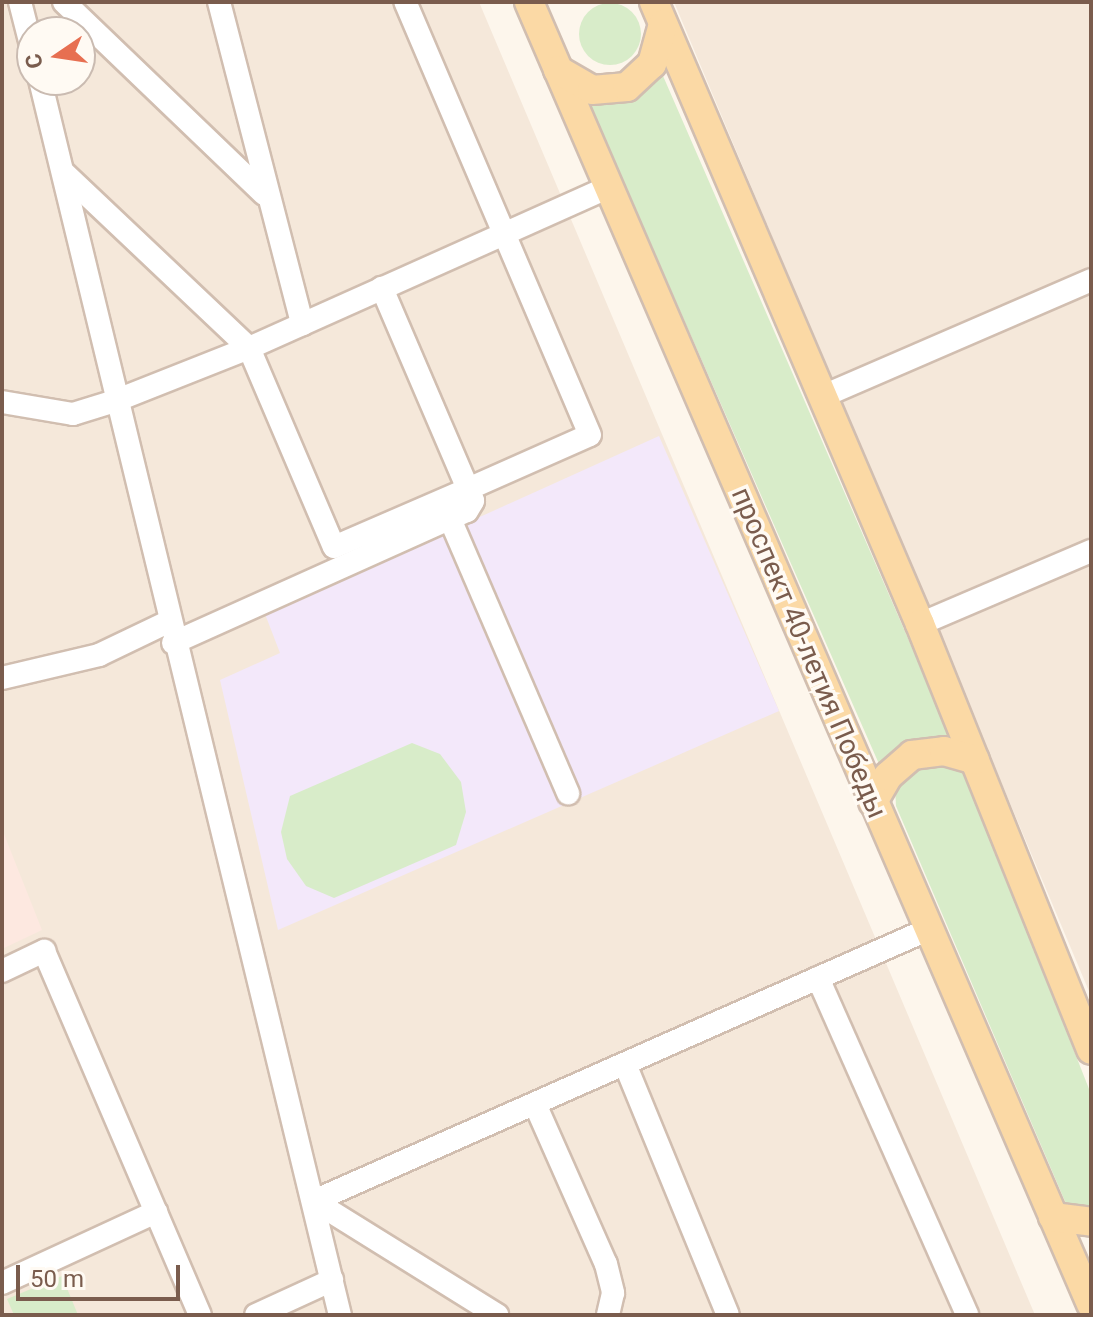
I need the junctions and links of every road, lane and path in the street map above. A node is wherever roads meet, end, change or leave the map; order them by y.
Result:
1 (64, 2) edge
2 (219, 2) edge
3 (405, 2) edge
4 (529, 2) edge
5 (557, 2) edge
6 (656, 8) edge
7 (545, 40) junction
8 (557, 70) junction
9 (44, 96) edge
10 (63, 172) junction
11 (609, 187) junction
12 (265, 194) junction
13 (504, 234) junction
14 (1091, 280) edge
15 (382, 288) junction
16 (302, 324) junction
17 (249, 348) junction
18 (821, 397) junction
19 (115, 401) junction
20 (2, 402) edge
21 (468, 489) junction
22 (446, 509) junction
23 (1091, 551) edge
24 (920, 624) junction
25 (171, 633) junction
26 (2, 678) edge
27 (975, 760) junction
28 (568, 793) dead end
29 (873, 802) junction
30 (929, 929) junction
31 (2, 971) edge
32 (818, 978) junction
33 (1091, 1050) edge
34 (625, 1064) junction
35 (535, 1104) junction
36 (314, 1201) junction
37 (156, 1212) junction
38 (1053, 1217) junction
39 (1091, 1222) edge
40 (332, 1280) junction
41 (2, 1283) edge
42 (1091, 1304) edge
43 (200, 1315) edge
44 (256, 1315) edge
45 (340, 1315) edge
46 (497, 1315) edge
47 (608, 1315) edge
48 (728, 1315) edge
49 (967, 1315) edge

1 - 12 street
2 - 12 street
3 - 13 street
4 - 7 main road, проспект 40-летия Победы
5 - 7 main road
6 - 8 main road
6 - 18 main road
7 - 8 main road, проспект 40-летия Победы
8 - 11 main road, проспект 40-летия Победы
9 - 10 street
10 - 17 street
10 - 19 street
11 - 13 street
11 - 29 main road, проспект 40-летия Победы
12 - 16 street
13 - 15 street
13 - 21 street
14 - 18 street
15 - 16 street
15 - 21 street
16 - 17 street
17 - 19 street
17 - 22 street
18 - 24 main road
19 - 20 street
19 - 25 street
21 - 22 street
22 - 25 street
22 - 28 street
23 - 24 street
24 - 27 main road
25 - 26 street
25 - 36 street
27 - 29 main road
27 - 33 main road
29 - 30 main road, проспект 40-летия Победы
30 - 32 street
30 - 38 main road, проспект 40-летия Победы
31 - 37 street
32 - 34 street
32 - 49 street
34 - 35 street
34 - 48 street
35 - 36 street
35 - 47 street
36 - 40 street
36 - 46 street
37 - 41 street
37 - 43 street
38 - 39 main road
38 - 42 main road, проспект 40-летия Победы
40 - 44 street
40 - 45 street

